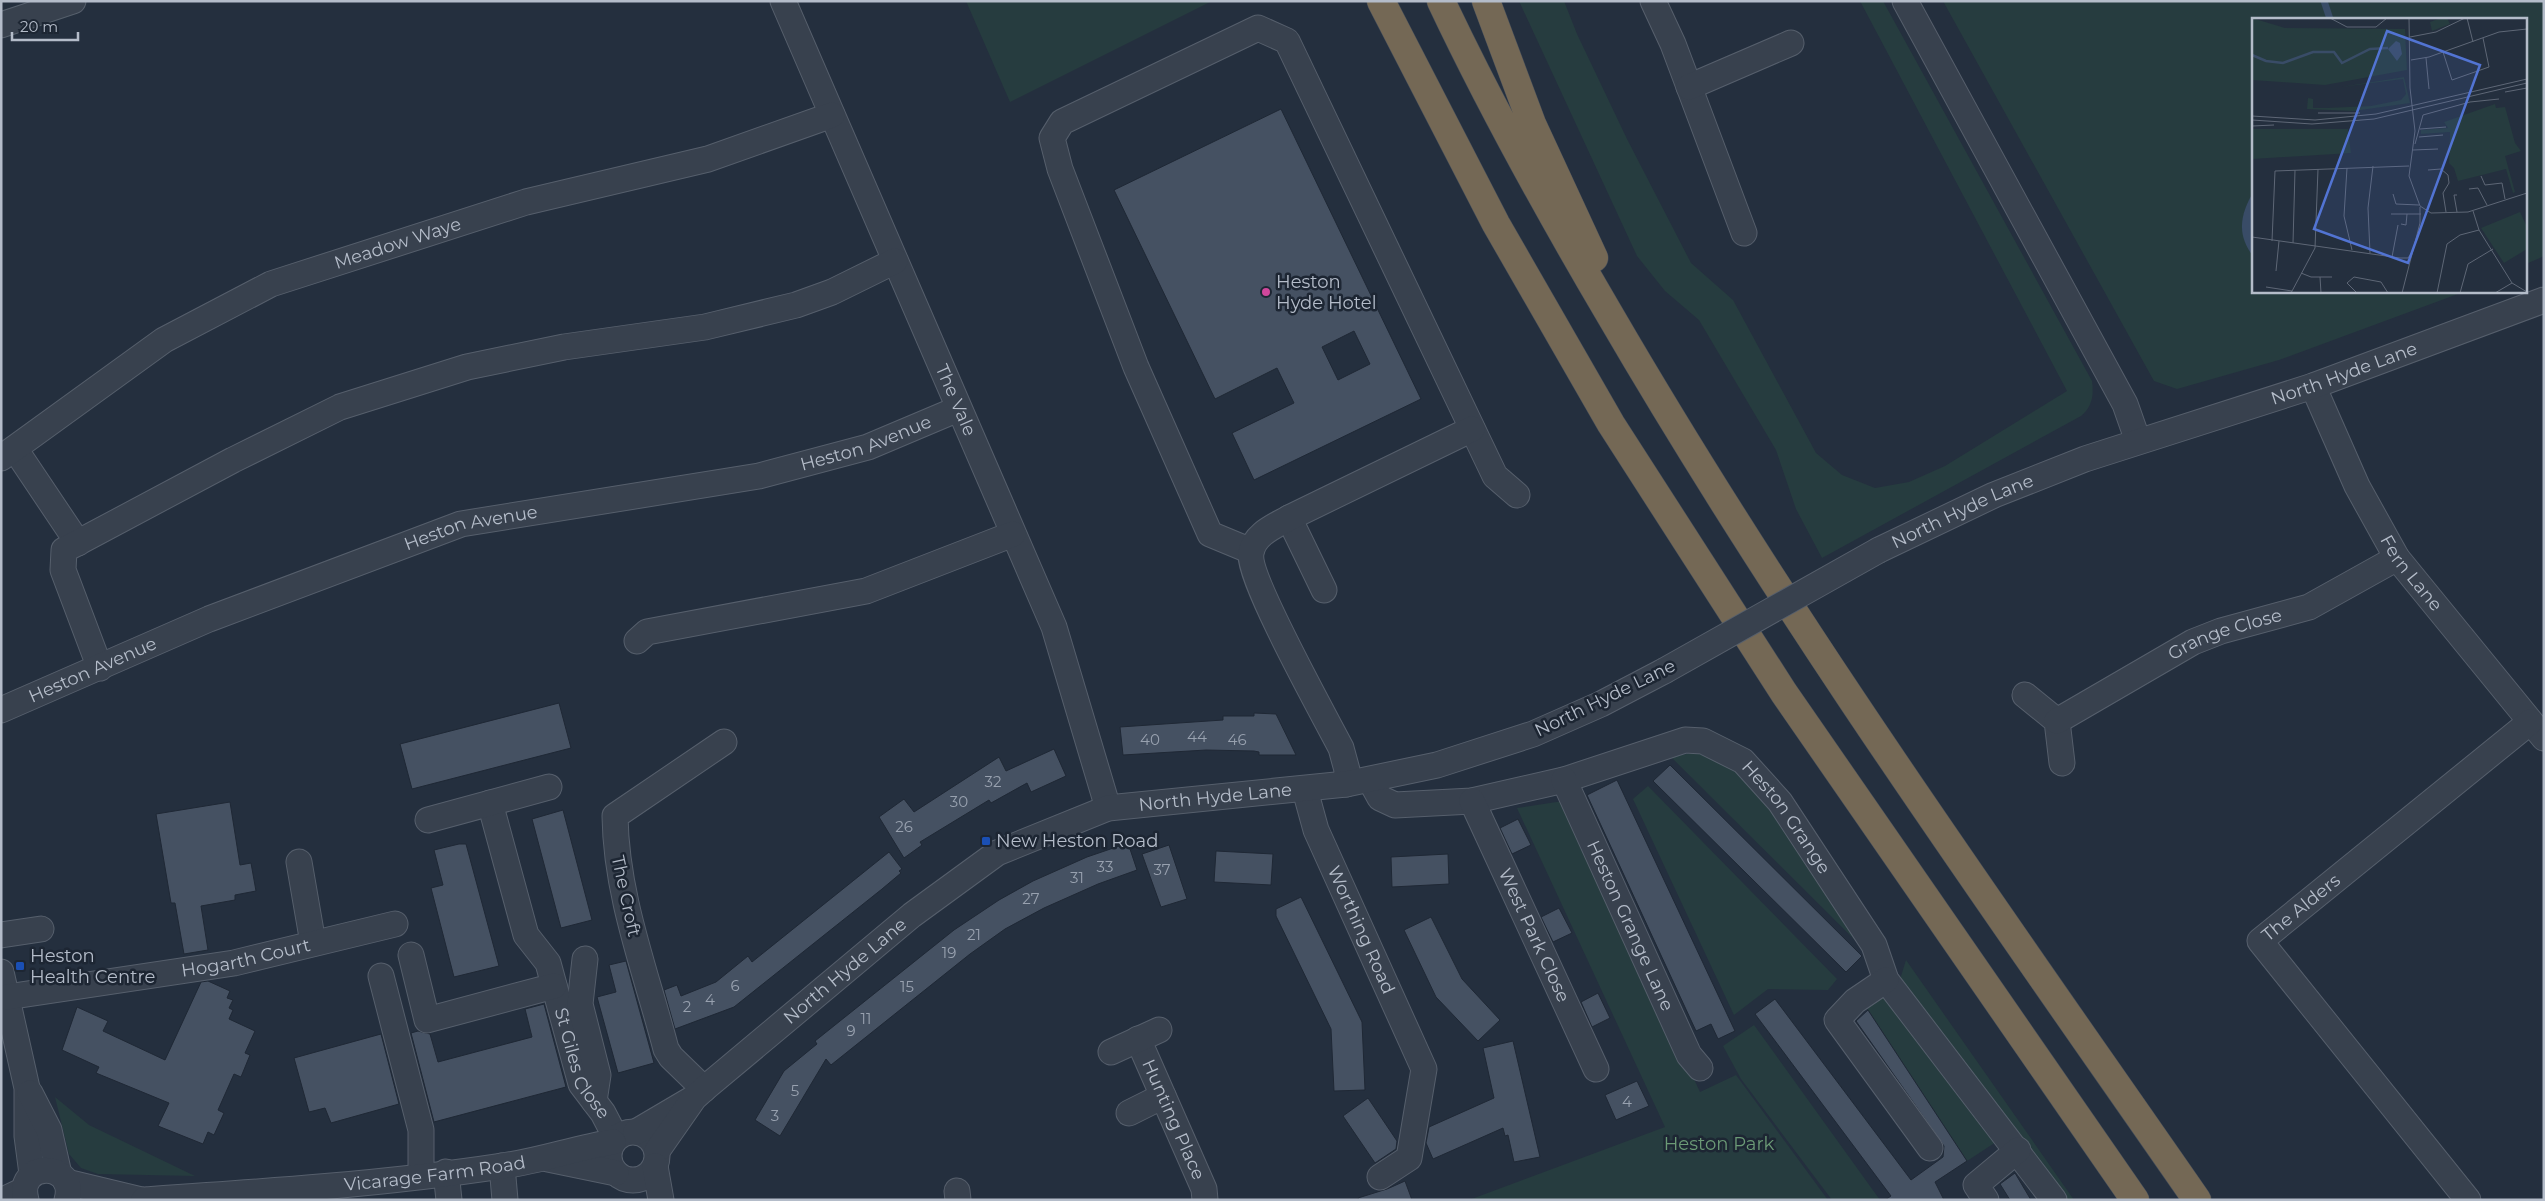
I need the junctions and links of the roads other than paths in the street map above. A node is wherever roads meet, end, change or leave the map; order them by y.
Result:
1 (73, 1) edge
2 (783, 1) edge
3 (1381, 1) edge
4 (1441, 1) edge
5 (1486, 1) edge
6 (1653, 1) edge
7 (1905, 1) edge
8 (1, 25) edge
9 (1792, 43) dead end
10 (1689, 87) junction
11 (832, 115) junction
12 (1744, 233) dead end
13 (894, 261) junction
14 (2544, 300) edge
15 (2313, 386) junction
16 (958, 409) junction
17 (1666, 413) junction
18 (1472, 429) junction
19 (2138, 441) junction
20 (8, 453) edge
21 (1517, 495) dead end
22 (1290, 518) junction
23 (1013, 534) junction
24 (78, 543) junction
25 (1251, 551) junction
26 (2397, 558) junction
27 (1324, 590) dead end
28 (637, 641) dead end
29 (100, 668) junction
30 (2025, 695) dead end
31 (1, 710) edge
32 (2057, 721) junction
33 (2537, 730) edge
34 (724, 742) dead end
35 (2062, 763) dead end
36 (1370, 780) junction
37 (1564, 780) junction
38 (1346, 784) junction
39 (549, 787) dead end
40 (1305, 790) junction
41 (1472, 801) junction
42 (490, 803) junction
43 (1108, 808) junction
44 (428, 820) dead end
45 (299, 862) dead end
46 (395, 924) dead end
47 (41, 929) dead end
48 (1, 935) edge
49 (313, 943) junction
50 (411, 956) dead end
51 (585, 959) dead end
52 (1, 972) edge
53 (381, 976) dead end
54 (1886, 980) junction
55 (554, 986) junction
56 (7, 997) junction
57 (1111, 1052) dead end
58 (1700, 1068) dead end
59 (1596, 1069) dead end
60 (27, 1088) junction
61 (699, 1094) junction
62 (1163, 1096) junction
63 (594, 1101) junction
64 (1129, 1112) dead end
65 (622, 1137) junction
66 (1930, 1148) dead end
67 (2018, 1150) junction
68 (546, 1158) junction
69 (656, 1159) junction
70 (502, 1166) junction
71 (446, 1172) junction
72 (421, 1175) junction
73 (619, 1175) junction
74 (1380, 1178) dead end
75 (64, 1185) edge
76 (21, 1191) edge
77 (193, 1198) edge
78 (142, 1200) edge
79 (449, 1200) edge
80 (505, 1200) edge
81 (636, 1200) edge
82 (661, 1200) edge
83 (1204, 1200) edge
84 (1986, 1200) edge
85 (2054, 1200) edge
86 (2135, 1200) edge
87 (2197, 1200) edge
88 (2468, 1200) edge

1 - 8 street
2 - 11 street, The Vale
3 - 86 highway
4 - 17 highway
5 - 17 highway
6 - 10 street
7 - 19 street
9 - 10 street
10 - 12 street
11 - 13 street, The Vale
11 - 20 street, Meadow Waye
13 - 16 street, The Vale
13 - 24 street
14 - 15 street, North Hyde Lane
15 - 19 street, North Hyde Lane
15 - 26 street, Fern Lane
16 - 23 street, The Vale
16 - 29 street, Heston Avenue
17 - 87 highway
18 - 21 street
18 - 22 street
18 - 25 street
19 - 36 street, North Hyde Lane, bridge
20 - 24 street
22 - 25 street
22 - 27 street
23 - 28 street
23 - 43 street, The Vale
24 - 29 street
25 - 38 street
26 - 32 street, Grange Close
26 - 33 street, Fern Lane
29 - 31 street, Heston Avenue
30 - 32 street
32 - 35 street
33 - 88 street, The Alders
34 - 61 street, The Croft
36 - 38 street, North Hyde Lane
36 - 41 street, Heston Grange
37 - 41 street, Heston Grange
37 - 54 street, Heston Grange
37 - 58 street, Heston Grange Lane
38 - 40 street, North Hyde Lane
39 - 42 street
40 - 43 street, North Hyde Lane
40 - 74 street, Worthing Road
41 - 59 street, West Park Close
42 - 44 street
42 - 55 street, St Giles Close
43 - 61 street, North Hyde Lane
45 - 49 street
46 - 49 street, Hogarth Court
47 - 48 street
49 - 56 street, Hogarth Court
50 - 55 street, St Giles Close
51 - 63 street
52 - 56 street
53 - 72 street
54 - 66 street
54 - 67 street, Heston Grange
55 - 63 street, St Giles Close
56 - 60 street
57 - 62 street, Hunting Place
60 - 75 street
60 - 76 street
61 - 65 street, North Hyde Lane
61 - 69 street, North Hyde Lane
62 - 64 street
62 - 83 street, Hunting Place
63 - 65 street, St Giles Close
65 - 68 street, Vicarage Farm Road
65 - 69 street
65 - 73 street
67 - 84 street
67 - 85 street, Heston Grange
68 - 70 street, Vicarage Farm Road
68 - 73 street, Vicarage Farm Road
69 - 73 street
69 - 82 street
70 - 71 street, Vicarage Farm Road
70 - 80 street
71 - 72 street, Vicarage Farm Road
71 - 79 street
72 - 77 street, Vicarage Farm Road
73 - 81 street
75 - 76 street, Vicarage Farm Road
75 - 78 street, Vicarage Farm Road
77 - 78 street, Vicarage Farm Road

